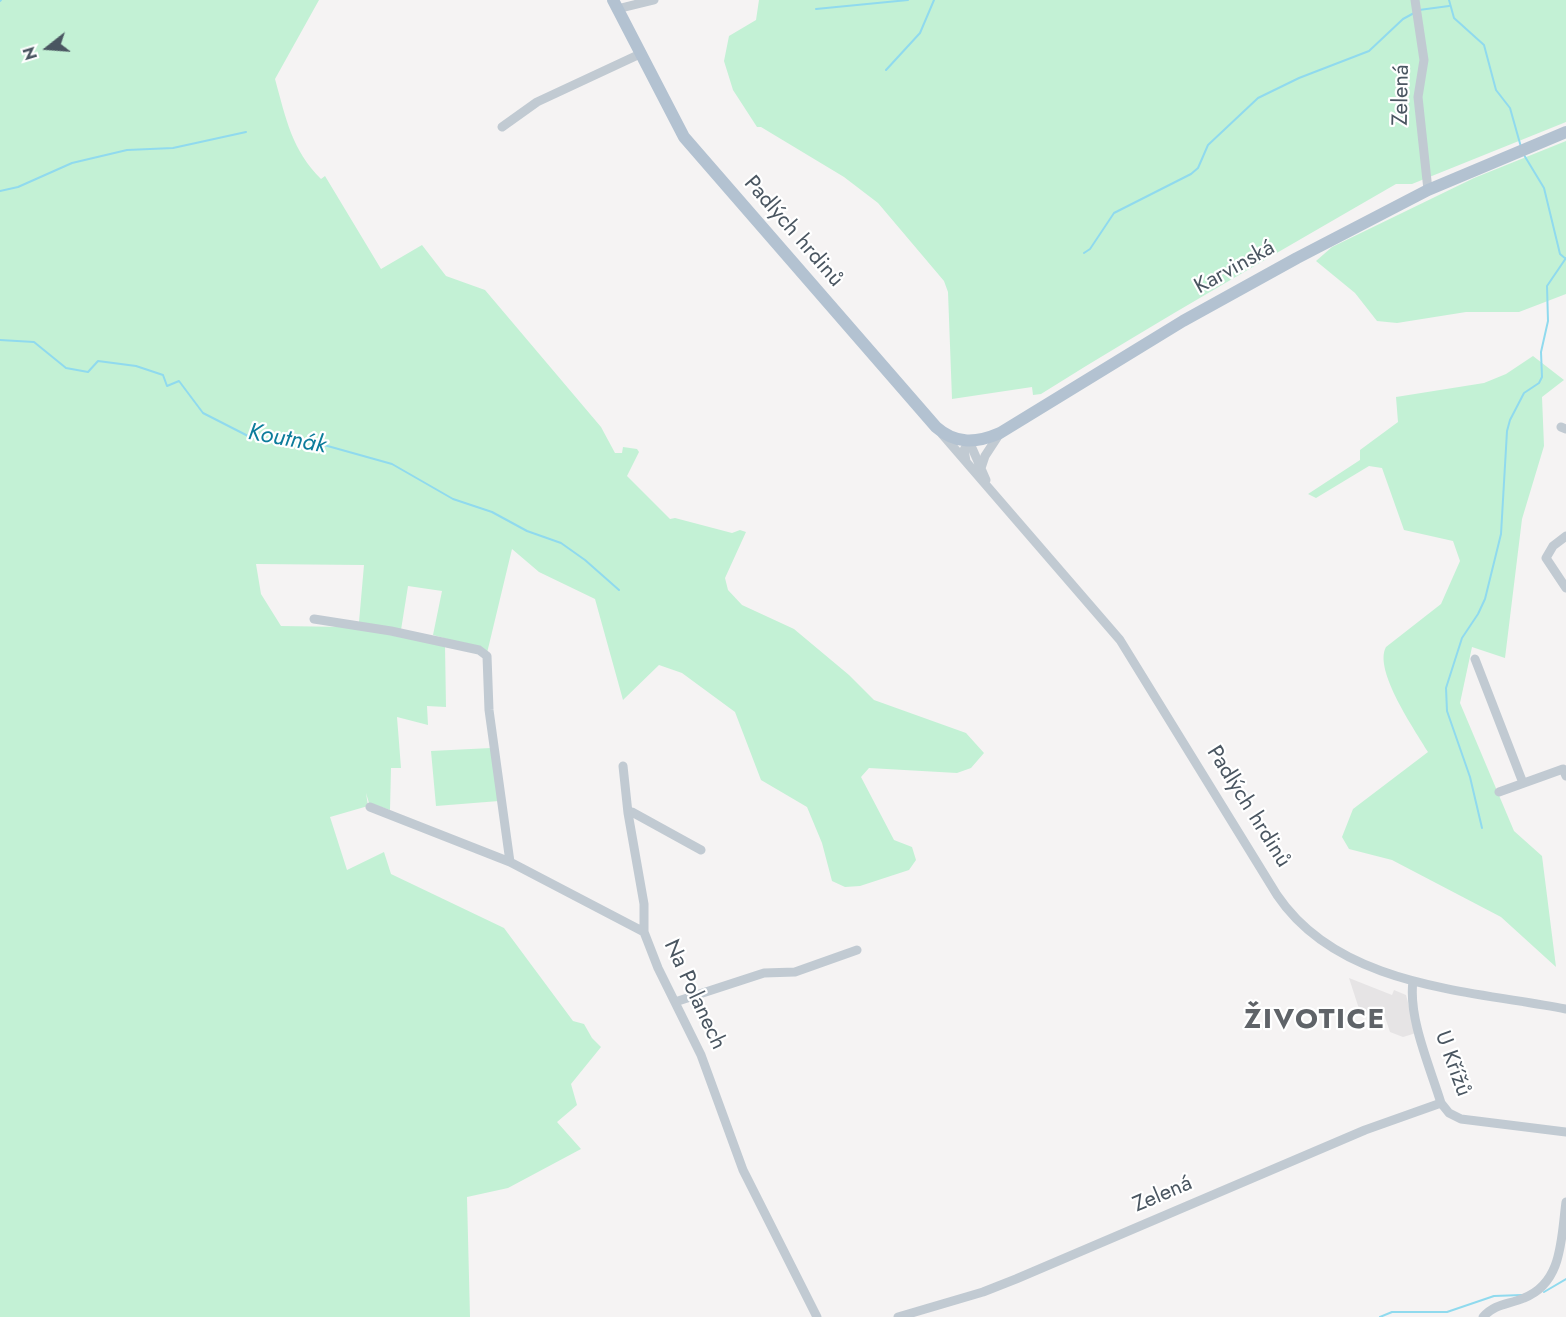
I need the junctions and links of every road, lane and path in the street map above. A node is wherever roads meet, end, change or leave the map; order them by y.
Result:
1 (654, 0) edge
2 (1415, 0) edge
3 (615, 4) edge
4 (640, 54) junction
5 (502, 127) dead end
6 (1566, 132) edge
7 (1428, 190) junction
8 (936, 427) junction
9 (1000, 433) junction
10 (969, 441) junction
11 (966, 463) junction
12 (981, 468) junction
13 (989, 488) junction
14 (1566, 536) edge
15 (1566, 588) edge
16 (314, 619) dead end
17 (1475, 659) dead end
18 (623, 766) dead end
19 (1566, 776) edge
20 (1523, 783) junction
21 (1499, 792) dead end
22 (370, 807) dead end
23 (628, 813) junction
24 (701, 850) dead end
25 (510, 861) junction
26 (644, 932) junction
27 (857, 950) dead end
28 (1413, 981) junction
29 (675, 1002) junction
30 (1566, 1009) edge
31 (1441, 1103) junction
32 (1566, 1132) edge
33 (1566, 1202) edge
34 (818, 1317) edge
35 (898, 1317) edge
36 (1483, 1317) edge

1 - 3 street, Padlých hrdinů
2 - 7 street, Zelená
3 - 4 main road, Padlých hrdinů
4 - 5 street
4 - 8 main road, Padlých hrdinů
6 - 7 main road, Karvinská
7 - 9 main road, Karvinská
8 - 10 main road
8 - 11 street, Padlých hrdinů
9 - 10 main road, Karvinská
9 - 12 street
10 - 11 street
10 - 12 street, Padlých hrdinů
11 - 13 street, Padlých hrdinů
12 - 13 street, Padlých hrdinů
13 - 28 street, Padlých hrdinů
14 - 15 street
16 - 25 street
17 - 20 street
18 - 23 street
19 - 20 street
20 - 21 street
22 - 25 street, Na Polanech
23 - 24 street
23 - 26 street
25 - 26 street, Na Polanech
26 - 29 street, Na Polanech
27 - 29 street
28 - 30 street, Padlých hrdinů
28 - 31 street, U Křížů
29 - 34 street, Na Polanech
31 - 32 street, U Křížů
31 - 35 street, Zelená
33 - 36 street

